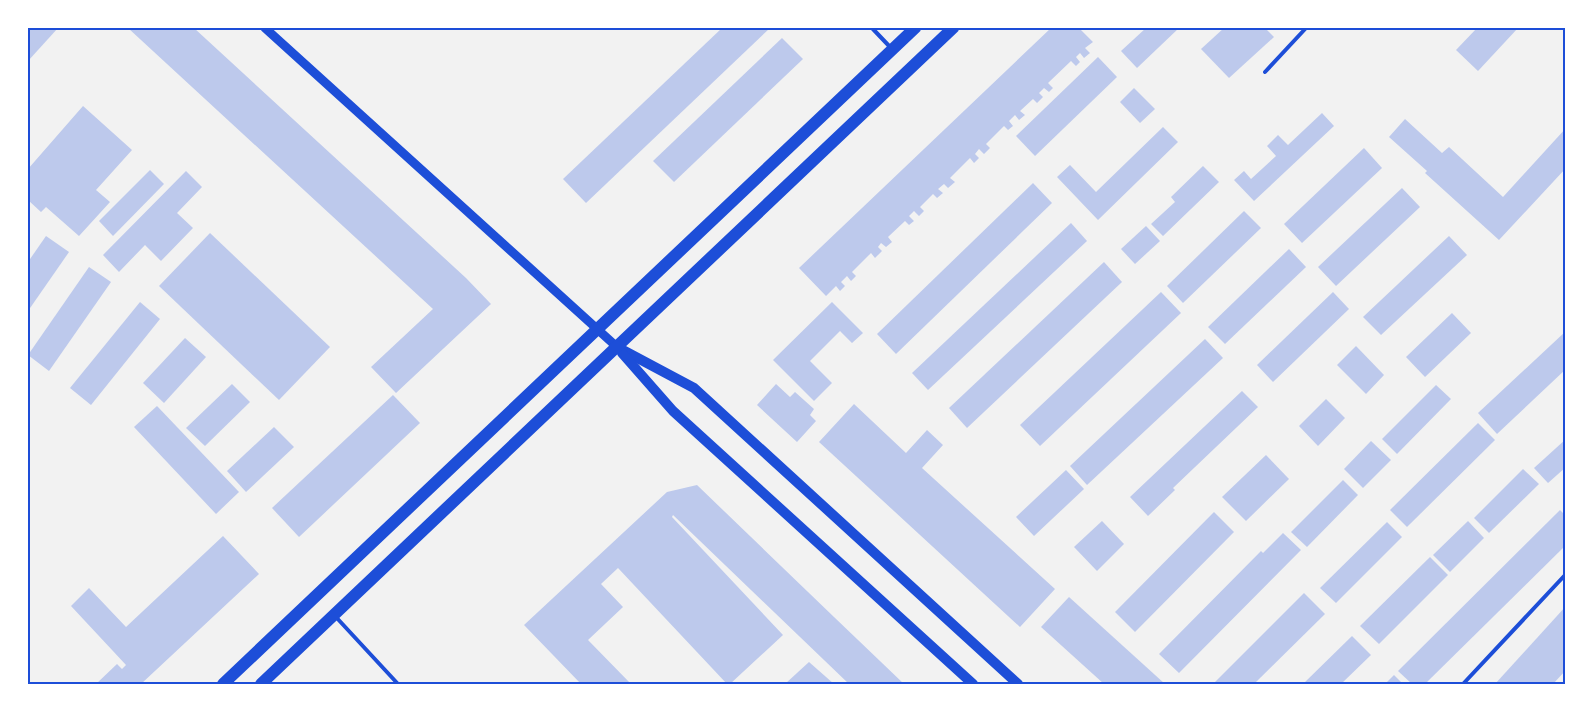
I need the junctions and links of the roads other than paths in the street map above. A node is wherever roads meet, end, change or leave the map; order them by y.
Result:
1 (265, 28) edge
2 (872, 28) edge
3 (916, 28) edge
4 (953, 28) edge
5 (1306, 28) edge
6 (893, 49) junction
7 (1265, 72) dead end
8 (598, 329) junction
9 (617, 347) junction
10 (1566, 574) edge
11 (334, 615) junction
12 (223, 684) edge
13 (261, 684) edge
14 (398, 684) edge
15 (973, 684) edge
16 (1018, 684) edge
17 (1463, 684) edge

1 - 8 street
2 - 6 lane
3 - 6 main road
4 - 9 main road
5 - 7 lane
6 - 8 main road
8 - 9 street
8 - 12 main road
9 - 11 main road
9 - 15 main road
9 - 16 main road
10 - 17 lane
11 - 13 main road
11 - 14 lane

